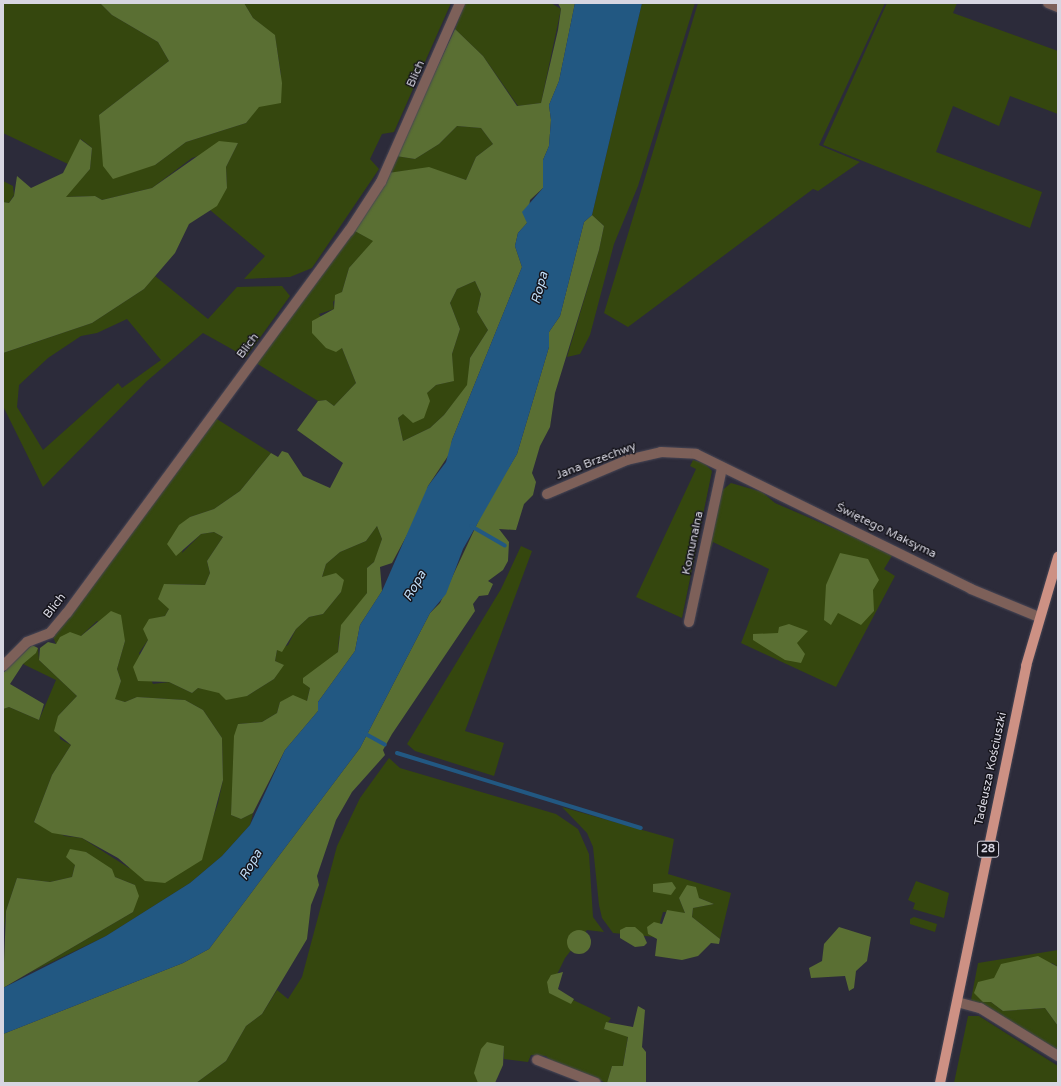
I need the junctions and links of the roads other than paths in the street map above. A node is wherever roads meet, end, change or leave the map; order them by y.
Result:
1 (460, 3) edge
2 (1048, 3) edge
3 (1058, 7) edge
4 (722, 468) junction
5 (547, 494) dead end
6 (1058, 557) edge
7 (1039, 617) junction
8 (689, 622) dead end
9 (3, 666) edge
10 (957, 1002) junction
11 (1058, 1056) edge
12 (537, 1060) dead end
13 (596, 1083) edge
14 (940, 1083) edge

1 - 9 street, Blich
2 - 3 street
4 - 5 street, Jana Brzechwy
4 - 7 street, Świętego Maksyma
4 - 8 street, Komunalna
6 - 7 main road, Tadeusza Kościuszki / 28
7 - 10 main road, Tadeusza Kościuszki / 28
10 - 11 street
10 - 14 main road, Tadeusza Kościuszki / 28
12 - 13 street

